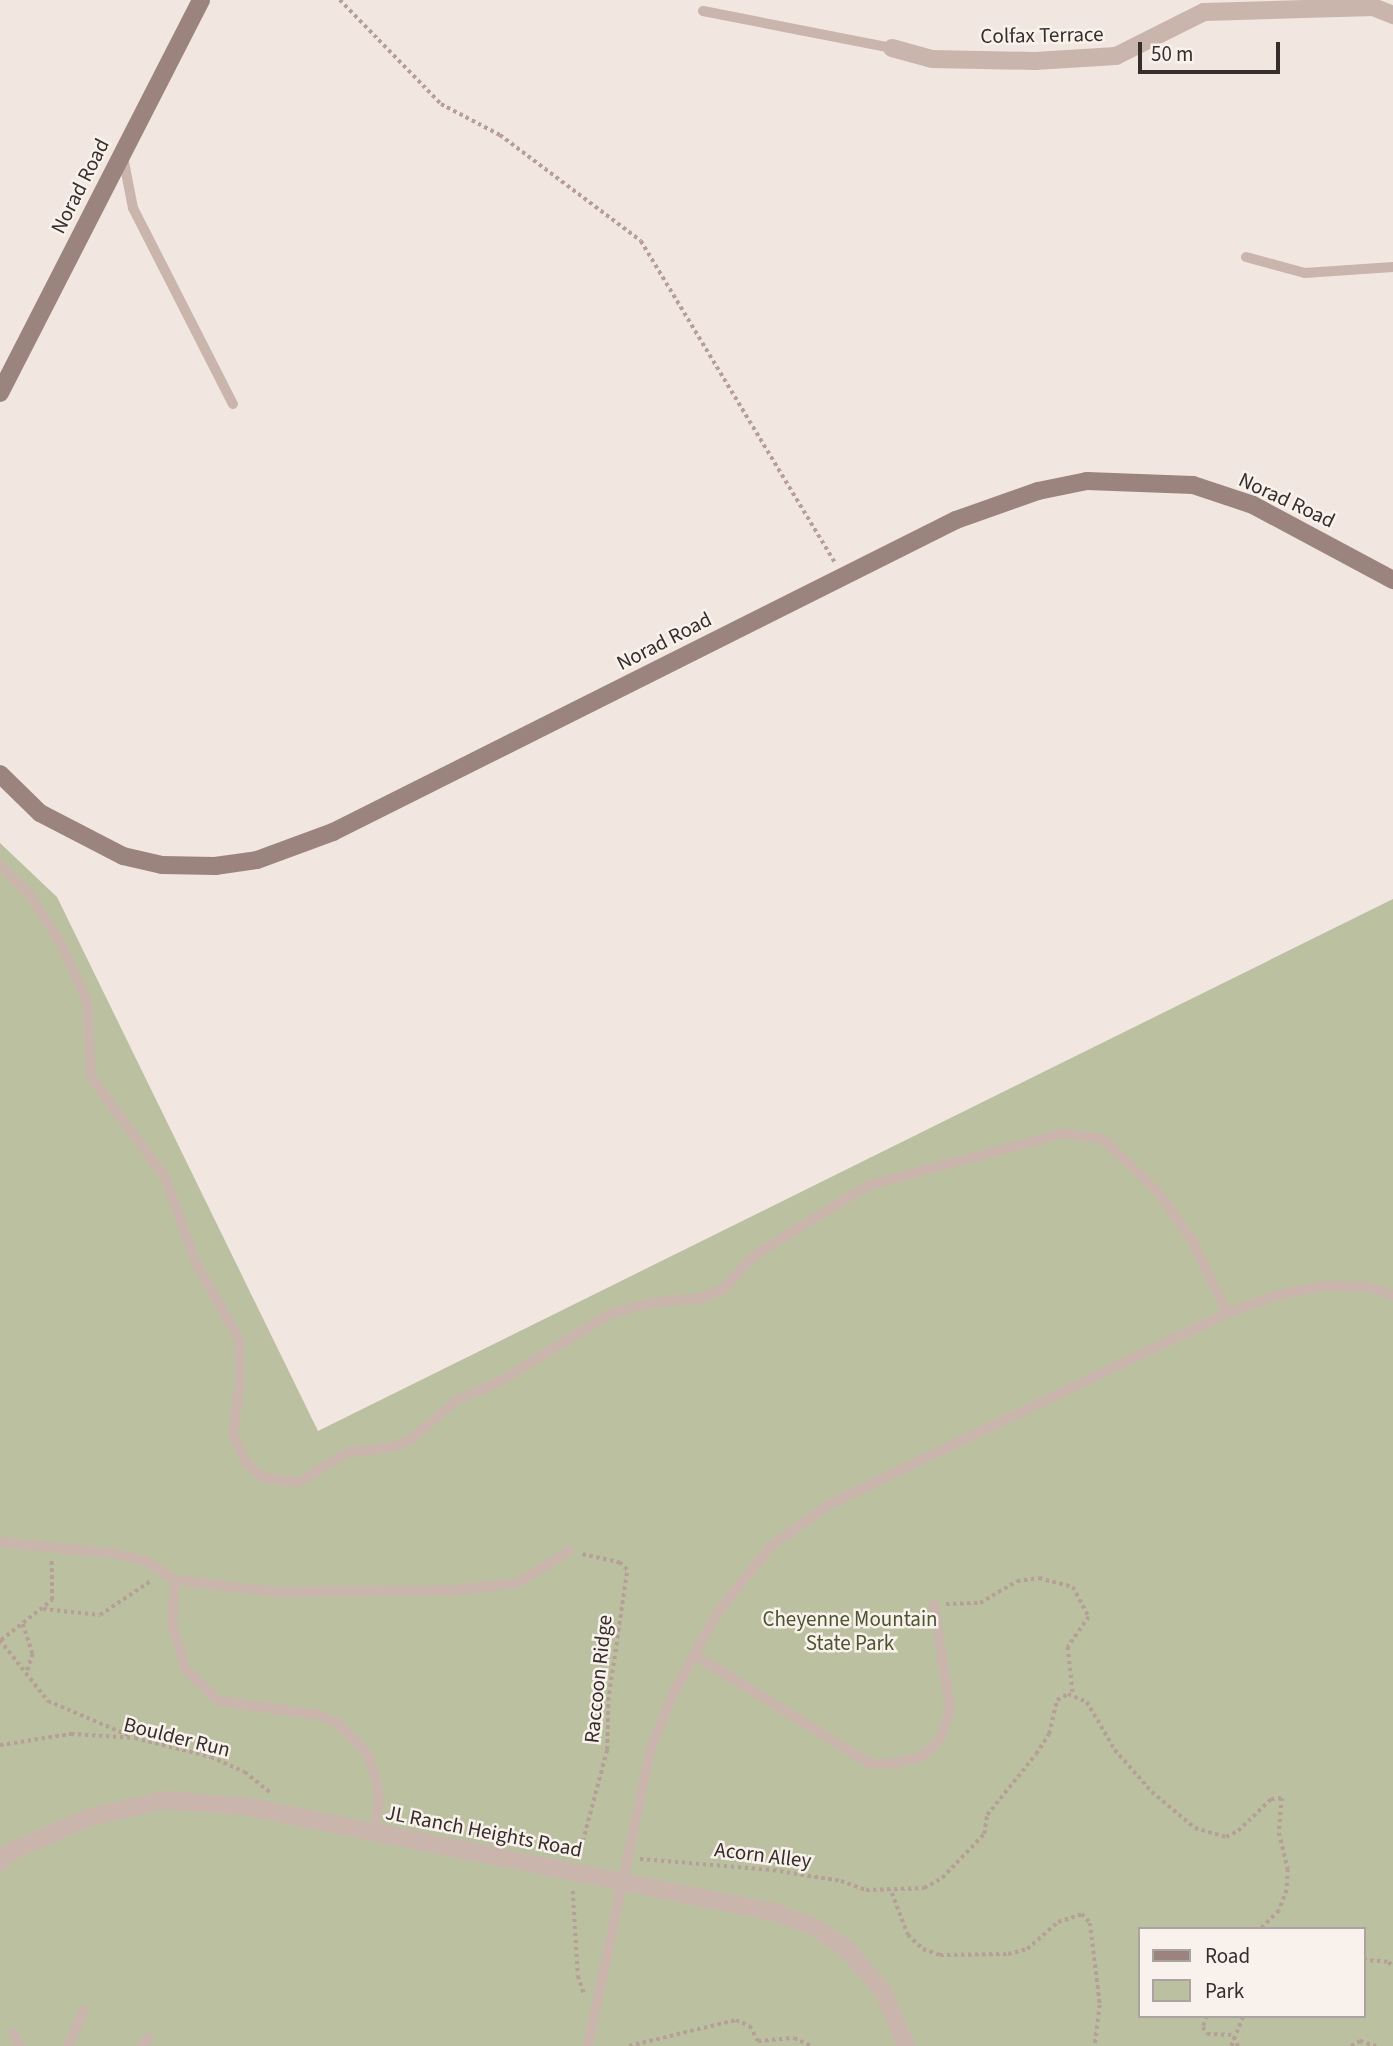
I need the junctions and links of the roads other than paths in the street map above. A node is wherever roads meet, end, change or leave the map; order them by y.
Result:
1 (201, 0) edge
2 (703, 10) dead end
3 (1393, 15) edge
4 (892, 48) joint
5 (123, 153) junction
6 (1245, 257) dead end
7 (1393, 267) edge
8 (0, 393) edge
9 (233, 404) dead end
10 (1393, 582) edge
11 (0, 774) edge
12 (0, 865) edge
13 (1393, 1295) edge
14 (1227, 1313) junction
15 (0, 1542) edge
16 (569, 1551) road end
17 (175, 1580) junction
18 (934, 1604) road end
19 (695, 1655) junction
20 (373, 1833) junction
21 (0, 1862) edge
22 (623, 1882) junction
23 (84, 2010) dead end
24 (13, 2033) dead end
25 (20, 2046) edge
26 (68, 2046) edge
27 (588, 2046) edge
28 (906, 2046) edge

1 - 5 street, Norad Road
2 - 4 lane
3 - 4 street, Colfax Terrace
5 - 8 street, Norad Road
5 - 9 lane
6 - 7 lane
10 - 11 street, Norad Road
12 - 14 lane
13 - 14 lane
14 - 19 lane
15 - 17 lane
16 - 17 lane
17 - 20 lane
18 - 19 lane
19 - 22 lane
20 - 21 street, JL Ranch Heights Road
20 - 22 street, JL Ranch Heights Road
22 - 27 lane
22 - 28 street, JL Ranch Heights Road
23 - 26 lane
24 - 25 lane

